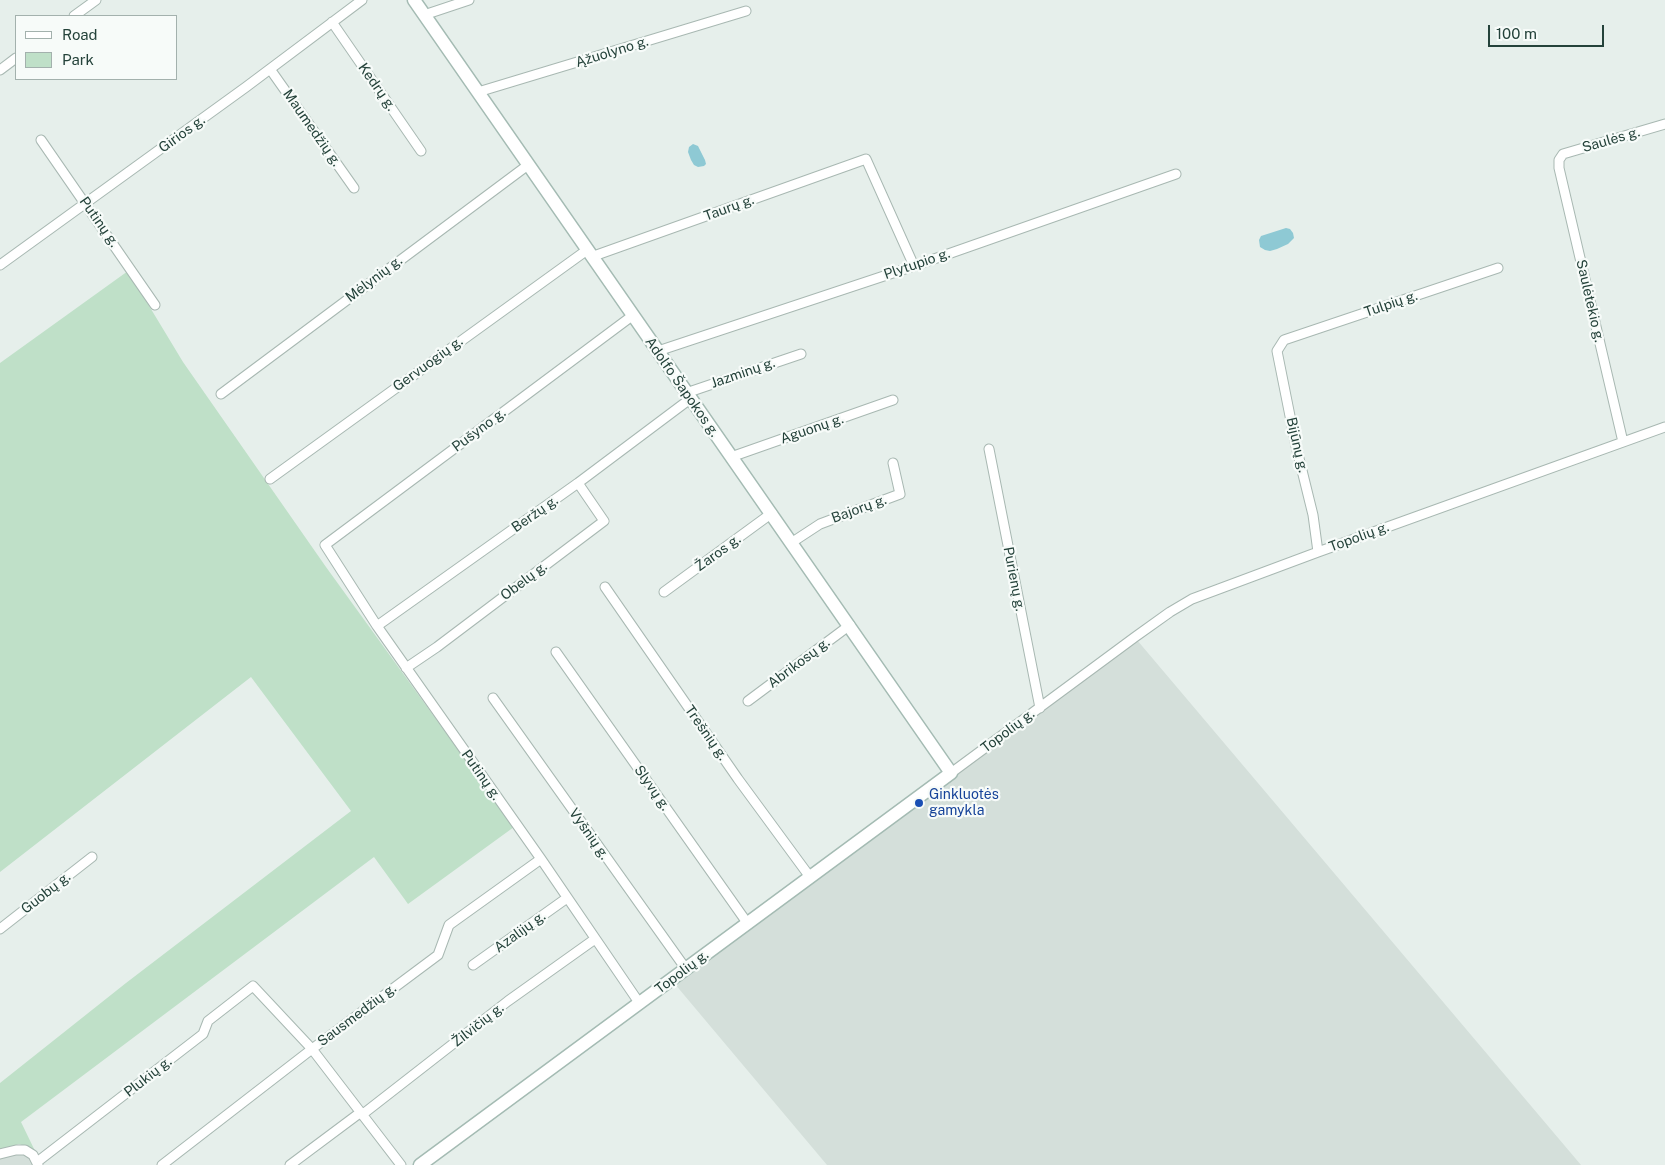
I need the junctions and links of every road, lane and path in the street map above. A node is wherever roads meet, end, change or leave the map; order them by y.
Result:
1 (96, 0) edge
2 (362, 0) edge
3 (414, 0) edge
4 (469, 0) edge
5 (746, 12) dead end
6 (75, 15) edge
7 (424, 15) junction
8 (332, 22) junction
9 (15, 59) edge
10 (270, 69) junction
11 (0, 70) edge
12 (478, 92) junction
13 (1665, 124) edge
14 (42, 140) dead end
15 (421, 151) dead end
16 (1559, 160) joint
17 (528, 165) junction
18 (1176, 174) dead end
19 (354, 188) dead end
20 (86, 204) junction
21 (589, 253) junction
22 (0, 265) edge
23 (914, 266) junction
24 (1498, 268) dead end
25 (156, 305) dead end
26 (632, 316) junction
27 (1284, 340) joint
28 (658, 351) junction
29 (801, 354) dead end
30 (221, 394) dead end
31 (688, 396) junction
32 (893, 400) dead end
33 (1665, 428) edge
34 (1623, 442) junction
35 (989, 450) dead end
36 (732, 457) junction
37 (894, 463) dead end
38 (270, 479) dead end
39 (578, 483) junction
40 (772, 513) junction
41 (791, 543) junction
42 (325, 545) joint
43 (1318, 552) junction
44 (605, 587) dead end
45 (664, 592) dead end
46 (850, 625) junction
47 (377, 626) junction
48 (556, 652) dead end
49 (406, 668) junction
50 (493, 698) dead end
51 (748, 701) dead end
52 (1040, 708) junction
53 (951, 773) junction
54 (92, 857) dead end
55 (541, 859) junction
56 (810, 878) junction
57 (567, 898) junction
58 (748, 924) junction
59 (0, 929) edge
60 (595, 939) junction
61 (474, 965) dead end
62 (686, 969) junction
63 (640, 1004) junction
64 (312, 1049) junction
65 (362, 1113) junction
66 (0, 1154) edge
67 (38, 1164) edge
68 (162, 1165) edge
69 (290, 1165) edge
70 (401, 1165) edge
71 (420, 1165) edge

1 - 6 street
2 - 8 street, Girios g.
3 - 7 street, Adolfo Šapokos g.
4 - 7 street
5 - 12 street, Ąžuolyno g.
7 - 12 street, Adolfo Šapokos g.
8 - 10 street, Girios g.
8 - 15 street, Kedrų g.
9 - 11 street
10 - 19 street, Maumedžių g.
10 - 20 street, Girios g.
12 - 17 street, Adolfo Šapokos g.
13 - 16 street, Saulės g.
14 - 20 street, Putinų g.
16 - 34 street, Saulėtekio g.
17 - 21 street, Adolfo Šapokos g.
17 - 30 street, Mėlynių g.
18 - 23 street, Plytupio g.
20 - 22 street, Girios g.
20 - 25 street, Putinų g.
21 - 23 street, Taurų g.
21 - 26 street, Adolfo Šapokos g.
21 - 38 street, Gervuogių g.
23 - 28 street, Plytupio g.
24 - 27 street, Tulpių g.
26 - 28 street, Adolfo Šapokos g.
26 - 42 street, Pušyno g.
27 - 43 street, Bijūnų g.
28 - 31 street, Adolfo Šapokos g.
29 - 31 street, Jazminų g.
31 - 36 street, Adolfo Šapokos g.
31 - 39 street, Beržų g.
32 - 36 street, Aguonų g.
33 - 34 street, Topolių g.
34 - 43 street, Topolių g.
35 - 52 street, Purienų g.
36 - 40 street, Adolfo Šapokos g.
37 - 41 street, Bajorų g.
39 - 47 street, Beržų g.
39 - 49 street, Obelų g.
40 - 41 street, Adolfo Šapokos g.
40 - 45 street, Žaros g.
41 - 46 street, Adolfo Šapokos g.
42 - 47 street, Putinų g.
43 - 52 street, Topolių g.
44 - 56 street, Trešnių g.
46 - 51 street, Abrikosų g.
46 - 53 street, Adolfo Šapokos g.
47 - 49 street, Putinų g.
48 - 58 street, Slyvų g.
49 - 55 street, Putinų g.
50 - 62 street, Vyšnių g.
52 - 53 street, Topolių g.
53 - 56 street, Topolių g.
54 - 59 street, Guobų g.
55 - 57 street, Putinų g.
55 - 64 street, Sausmedžių g.
56 - 58 street, Topolių g.
57 - 60 street, Putinų g.
57 - 61 street, Azalijų g.
58 - 62 street, Topolių g.
60 - 63 street, Putinų g.
60 - 65 street, Žilvičių g.
62 - 63 street, Topolių g.
63 - 71 street, Topolių g.
64 - 65 street
64 - 67 street, Plukių g.
64 - 68 street, Sausmedžių g.
65 - 69 street, Žilvičių g.
65 - 70 street
66 - 67 street

